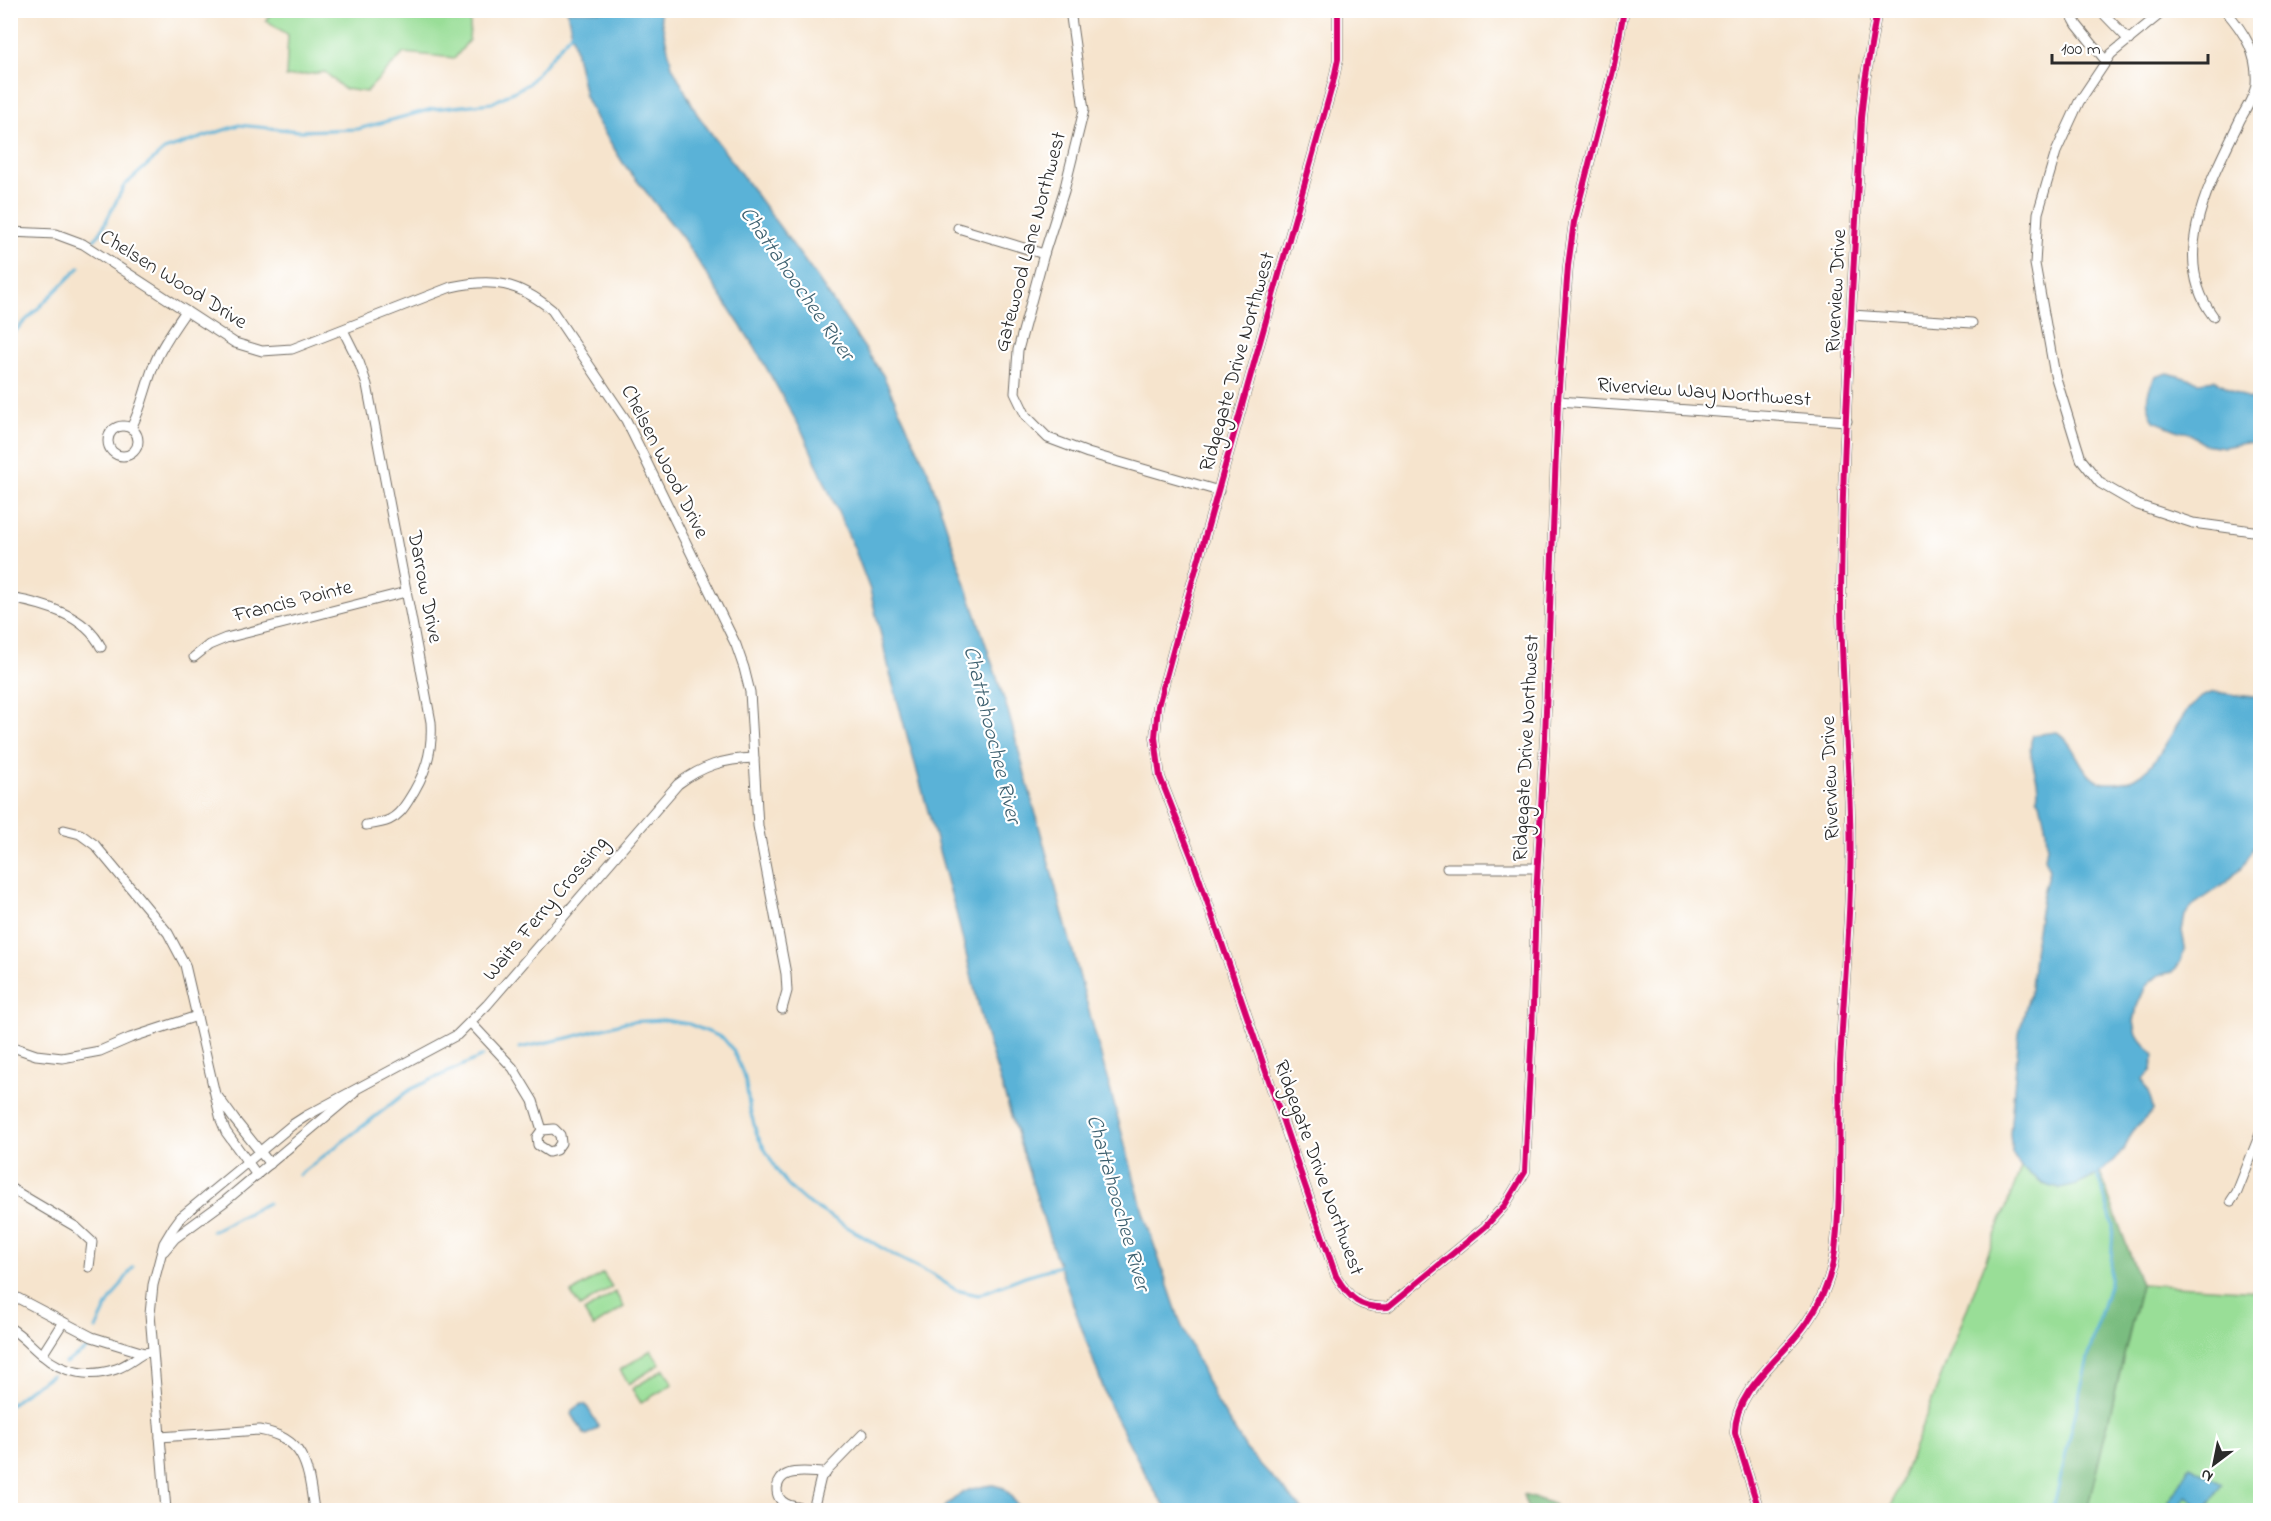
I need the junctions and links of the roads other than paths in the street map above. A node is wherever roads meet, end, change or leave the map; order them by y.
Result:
1 (1070, 10) edge
2 (1338, 10) edge
3 (1624, 10) edge
4 (1877, 10) edge
5 (2076, 10) edge
6 (2100, 10) edge
7 (2165, 10) edge
8 (2225, 10) edge
9 (2129, 40) junction
10 (2106, 61) junction
11 (10, 208) edge
12 (958, 228) dead end
13 (12, 231) edge
14 (1044, 254) junction
15 (186, 311) junction
16 (1852, 315) junction
17 (2213, 316) dead end
18 (1971, 323) dead end
19 (343, 330) junction
20 (1558, 401) junction
21 (1847, 421) junction
22 (131, 428) dead end
23 (1219, 491) junction
24 (2260, 532) edge
25 (406, 592) junction
26 (10, 598) edge
27 (101, 647) dead end
28 (194, 657) dead end
29 (754, 758) junction
30 (366, 825) dead end
31 (64, 830) dead end
32 (1447, 868) dead end
33 (1538, 868) junction
34 (782, 1009) dead end
35 (197, 1016) junction
36 (470, 1022) junction
37 (10, 1046) edge
38 (361, 1088) junction
39 (215, 1092) junction
40 (542, 1130) dead end
41 (2260, 1134) edge
42 (260, 1152) junction
43 (247, 1162) junction
44 (270, 1164) junction
45 (257, 1175) junction
46 (10, 1188) edge
47 (2230, 1201) dead end
48 (163, 1252) junction
49 (89, 1267) dead end
50 (10, 1294) edge
51 (63, 1322) junction
52 (10, 1328) edge
53 (148, 1352) junction
54 (42, 1355) junction
55 (863, 1434) dead end
56 (160, 1437) junction
57 (826, 1473) junction
58 (166, 1510) edge
59 (314, 1510) edge
60 (813, 1510) edge
61 (1759, 1510) edge

1 - 14 street, Gatewood Lane Northwest
2 - 23 street, Ridgegate Drive Northwest
3 - 20 street, Ridgegate Drive Northwest
4 - 16 street, Riverview Drive
5 - 10 street
6 - 9 street
7 - 9 street
8 - 17 street
9 - 10 street
10 - 24 street
11 - 13 street
12 - 14 street
13 - 15 street, Chelsen Wood Drive
14 - 23 street, Gatewood Lane Northwest
15 - 19 street, Chelsen Wood Drive
15 - 22 street
16 - 18 street
16 - 21 street, Riverview Drive
19 - 25 street, Darrow Drive
19 - 29 street, Chelsen Wood Drive
20 - 21 street, Riverview Way Northwest
20 - 33 street, Ridgegate Drive Northwest
21 - 61 street, Riverview Drive
23 - 33 street, Ridgegate Drive Northwest
25 - 28 street, Francis Pointe
25 - 30 street, Darrow Drive
26 - 27 street
29 - 34 street, Chelsen Wood Drive
29 - 36 street, Waits Ferry Crossing
31 - 35 street
32 - 33 street
35 - 37 street
35 - 39 street
36 - 38 street, Waits Ferry Crossing
36 - 40 street
38 - 42 street, Waits Ferry Crossing
38 - 44 street, Waits Ferry Crossing
39 - 42 street
39 - 43 street
41 - 47 street
42 - 43 street, Waits Ferry Crossing
42 - 44 street
43 - 45 street
43 - 48 street, Waits Ferry Crossing
44 - 45 street, Waits Ferry Crossing
45 - 48 street, Waits Ferry Crossing
46 - 49 street
48 - 53 street, Waits Ferry Crossing
50 - 51 street
51 - 53 street
51 - 54 street
52 - 54 street
53 - 54 street
53 - 56 street, Waits Ferry Crossing
55 - 57 street
56 - 58 street, Waits Ferry Crossing
56 - 59 street
57 - 60 street
57 - 60 street

